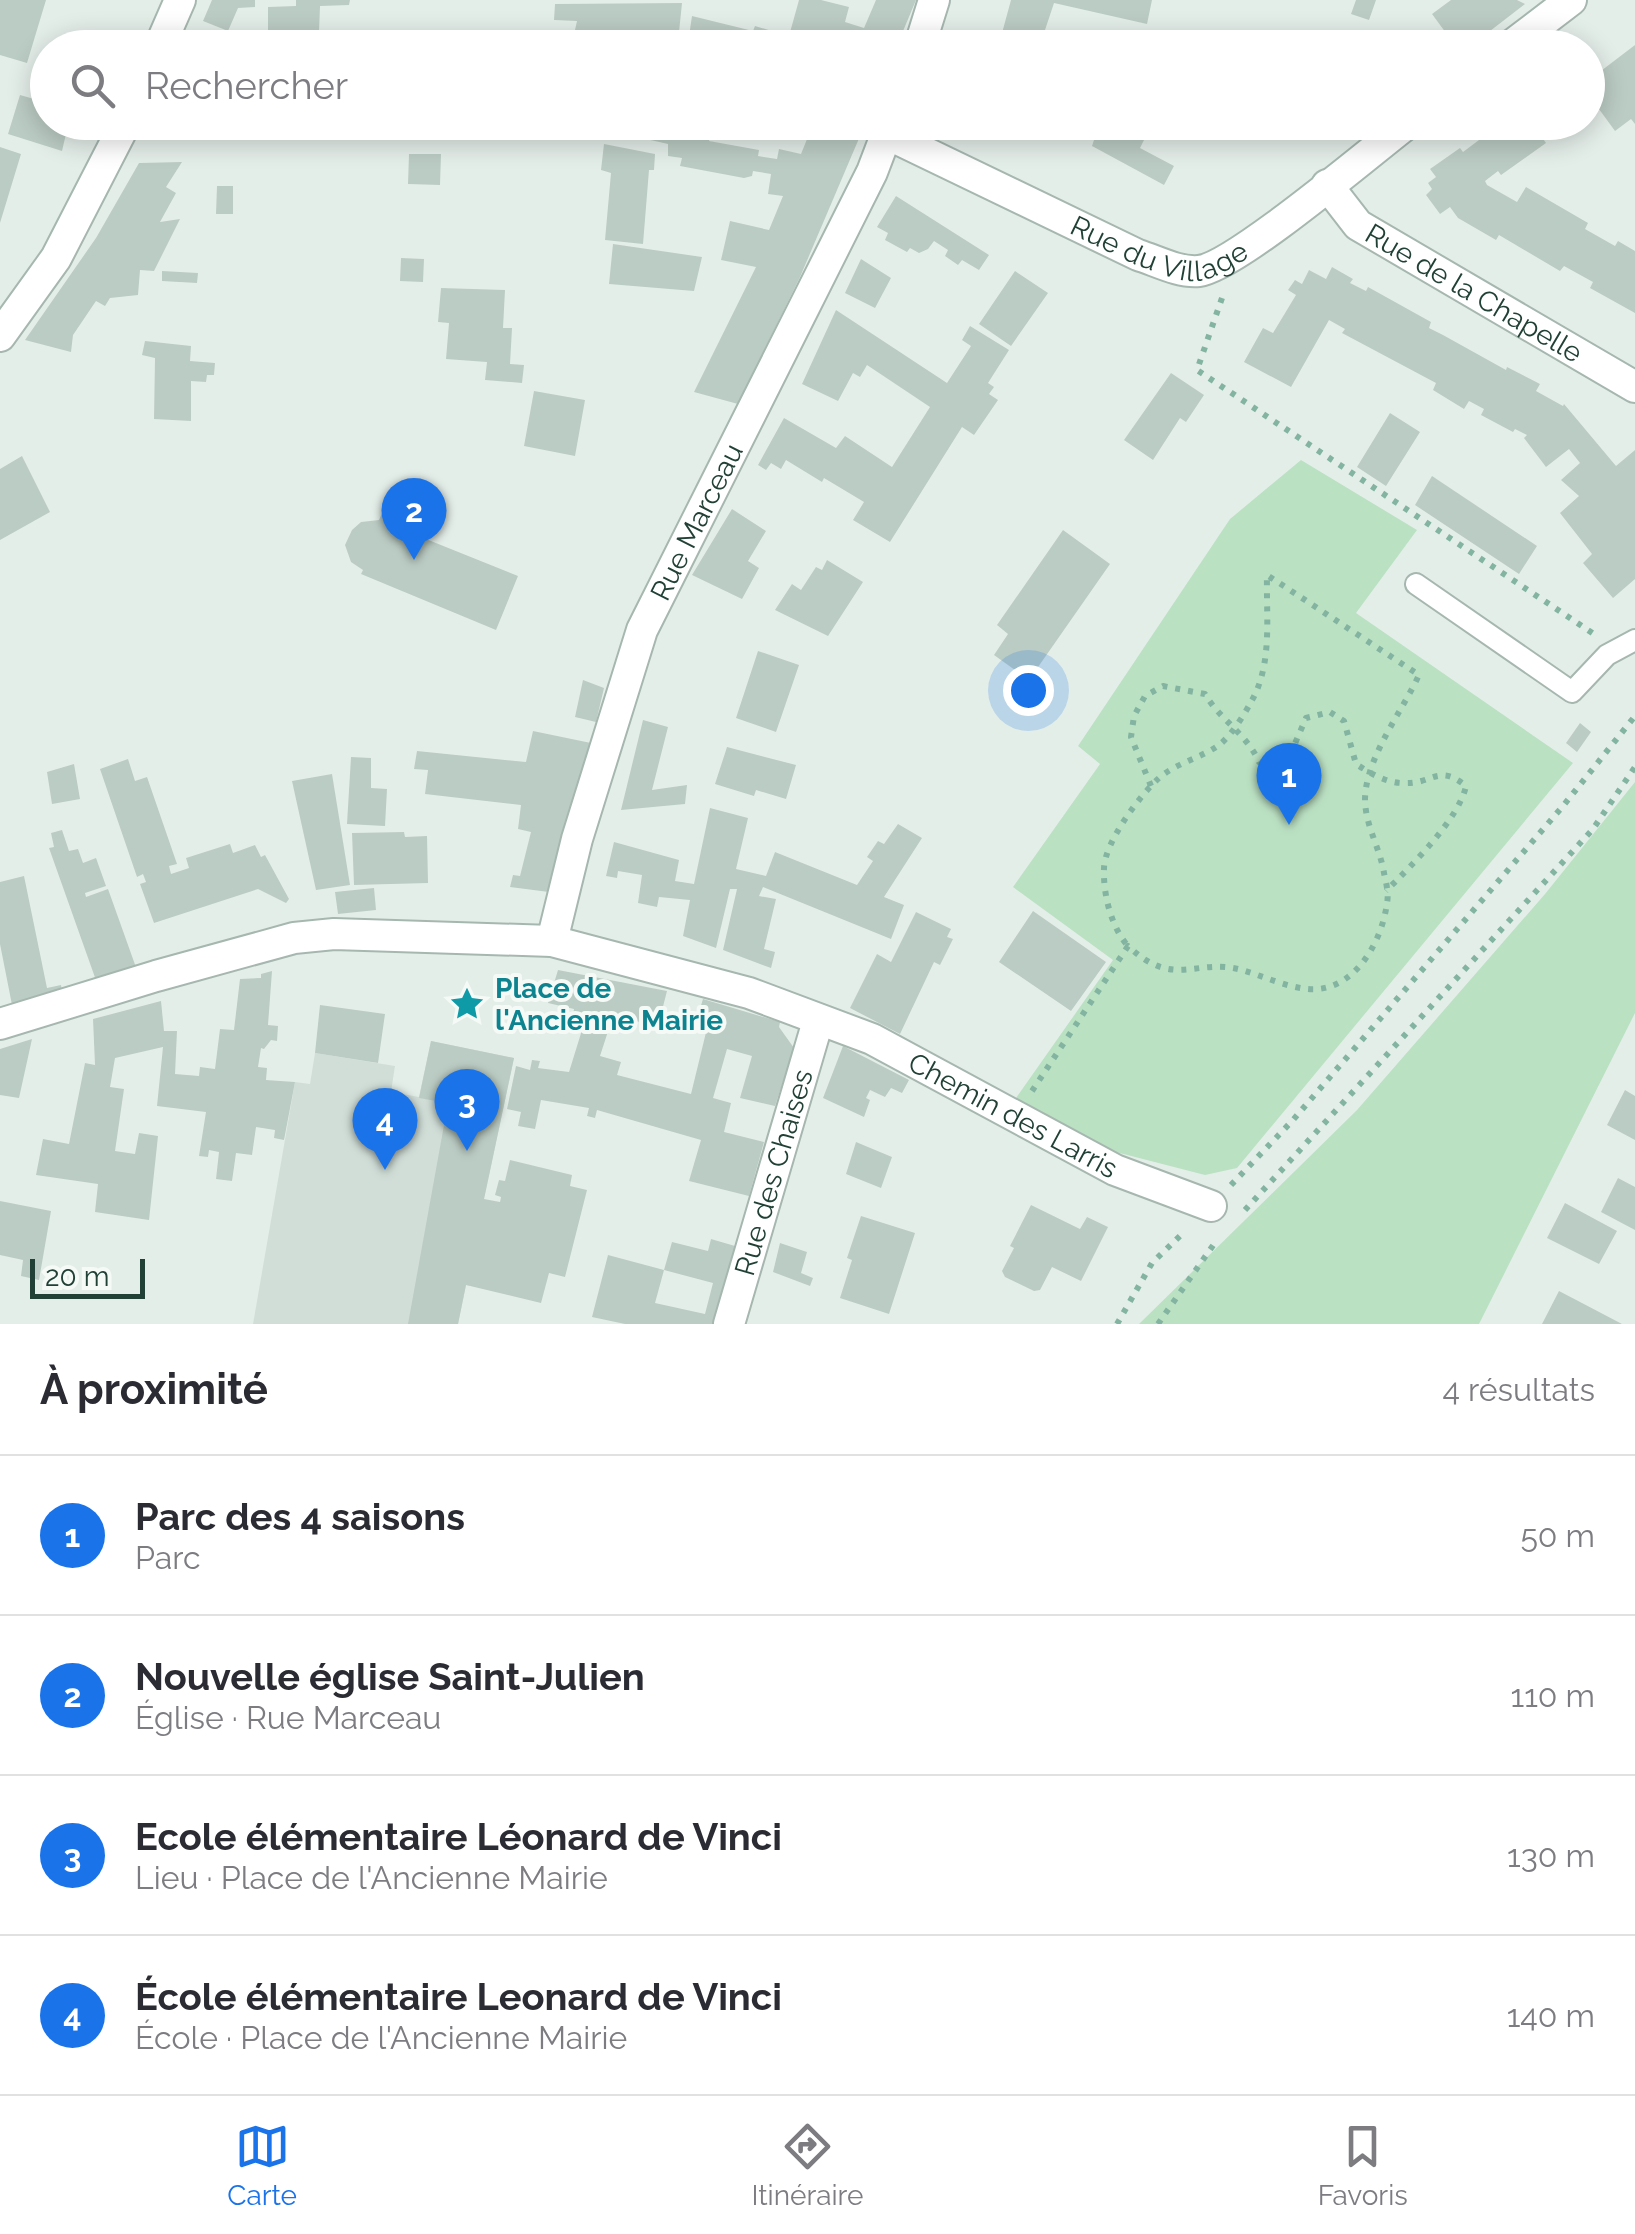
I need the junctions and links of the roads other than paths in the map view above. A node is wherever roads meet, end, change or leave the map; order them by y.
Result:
1 (180, 0) edge
2 (934, 0) edge
3 (1571, 0) edge
4 (168, 30) edge
5 (924, 30) edge
6 (1532, 30) edge
7 (117, 140) edge
8 (884, 140) edge
9 (910, 140) edge
10 (1385, 140) edge
11 (1327, 185) junction
12 (0, 336) edge
13 (1635, 386) edge
14 (1416, 584) dead end
15 (1626, 645) edge
16 (552, 942) junction
17 (818, 1021) junction
18 (0, 1024) edge
19 (1210, 1206) road end
20 (729, 1324) edge

1 - 4 street
2 - 5 street
3 - 6 street
7 - 12 street
8 - 16 street, Rue Marceau
9 - 11 street, Rue du Village
10 - 11 street, Rue du Village
11 - 13 street, Rue de la Chapelle
14 - 15 lane
16 - 17 street, Chemin des Larris
16 - 18 street
17 - 19 street, Chemin des Larris
17 - 20 street, Rue des Chaises

